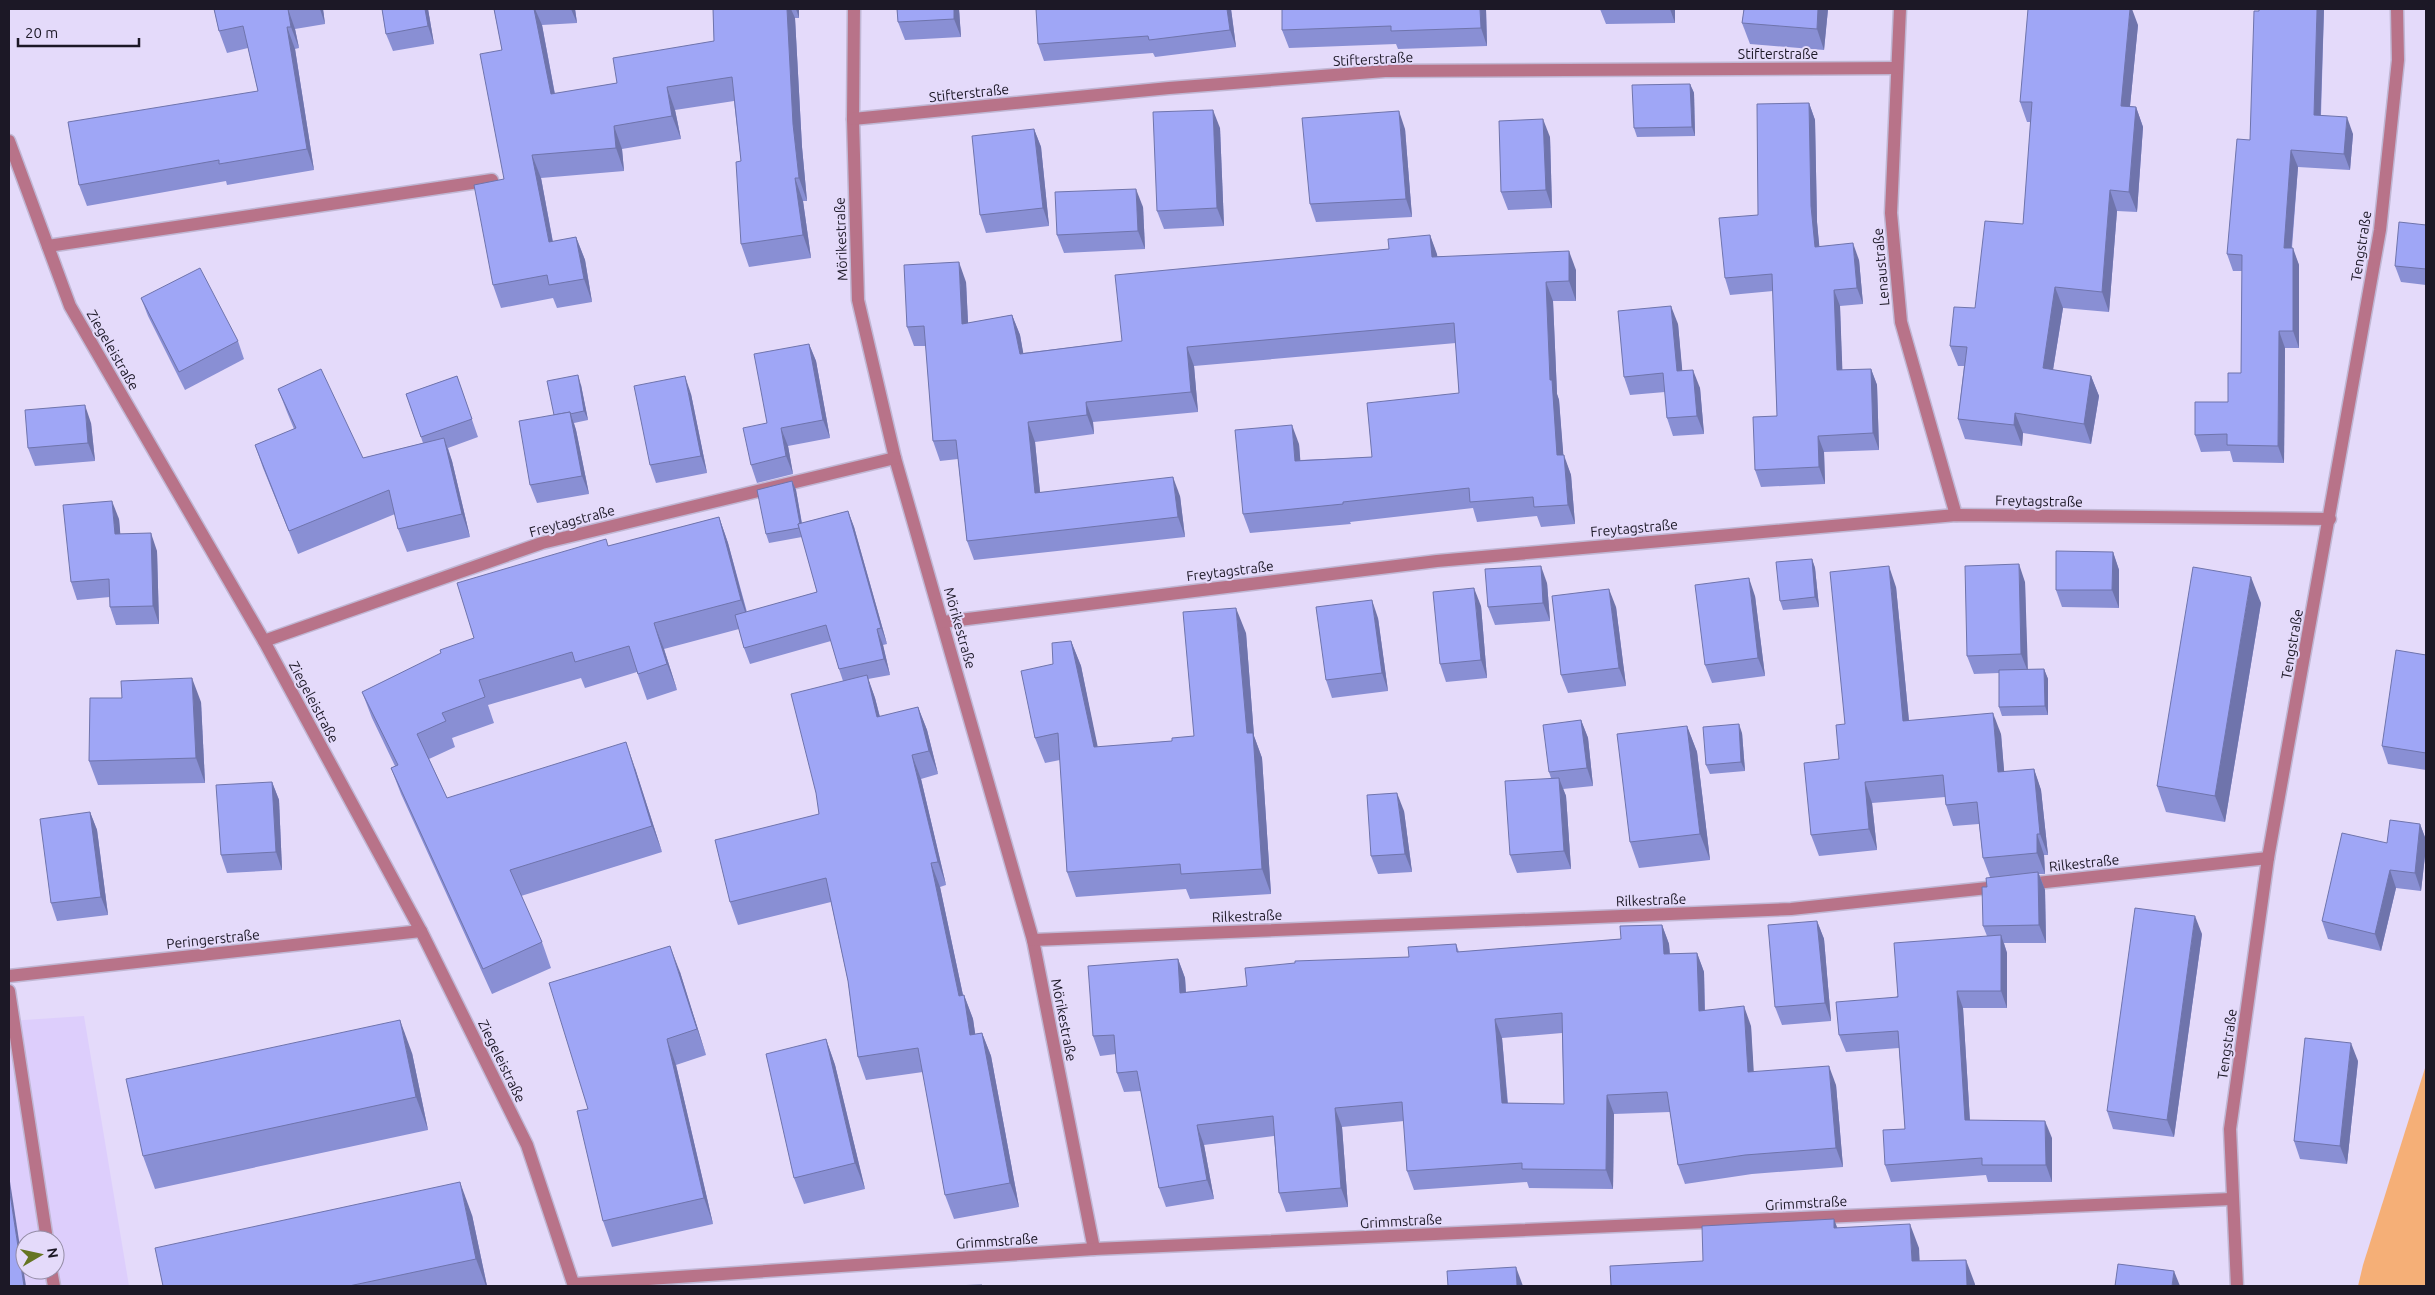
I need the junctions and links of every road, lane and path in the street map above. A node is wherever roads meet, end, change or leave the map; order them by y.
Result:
1 (854, 9) edge
2 (1900, 9) edge
3 (2397, 9) edge
4 (1896, 68) junction
5 (853, 119) junction
6 (9, 141) edge
7 (492, 180) edge
8 (48, 246) junction
9 (895, 458) junction
10 (1956, 515) junction
11 (2330, 519) junction
12 (943, 622) junction
13 (264, 641) junction
14 (2268, 858) junction
15 (420, 931) junction
16 (1033, 940) junction
17 (9, 976) edge
18 (9, 991) edge
19 (2231, 1199) junction
20 (45, 1230) edge
21 (1094, 1249) junction
22 (574, 1285) edge
23 (2236, 1286) edge

1 - 5 street, Mörikestraße
2 - 4 street, Lenaustraße
3 - 11 street, Tengstraße
4 - 5 street, Stifterstraße
4 - 10 street, Lenaustraße
5 - 9 street, Mörikestraße
6 - 8 street, Ziegeleistraße
7 - 8 street
8 - 13 street, Ziegeleistraße
9 - 12 street, Mörikestraße
9 - 13 street, Freytagstraße
10 - 11 street, Freytagstraße
10 - 12 street, Freytagstraße
11 - 14 street, Tengstraße
12 - 16 street, Mörikestraße
13 - 15 street, Ziegeleistraße
14 - 16 street, Rilkestraße
14 - 19 street, Tengstraße
15 - 17 street, Peringerstraße
15 - 22 street, Ziegeleistraße
16 - 21 street, Mörikestraße
18 - 20 street
19 - 21 street, Grimmstraße
19 - 23 street, Tengstraße
21 - 22 street, Grimmstraße

